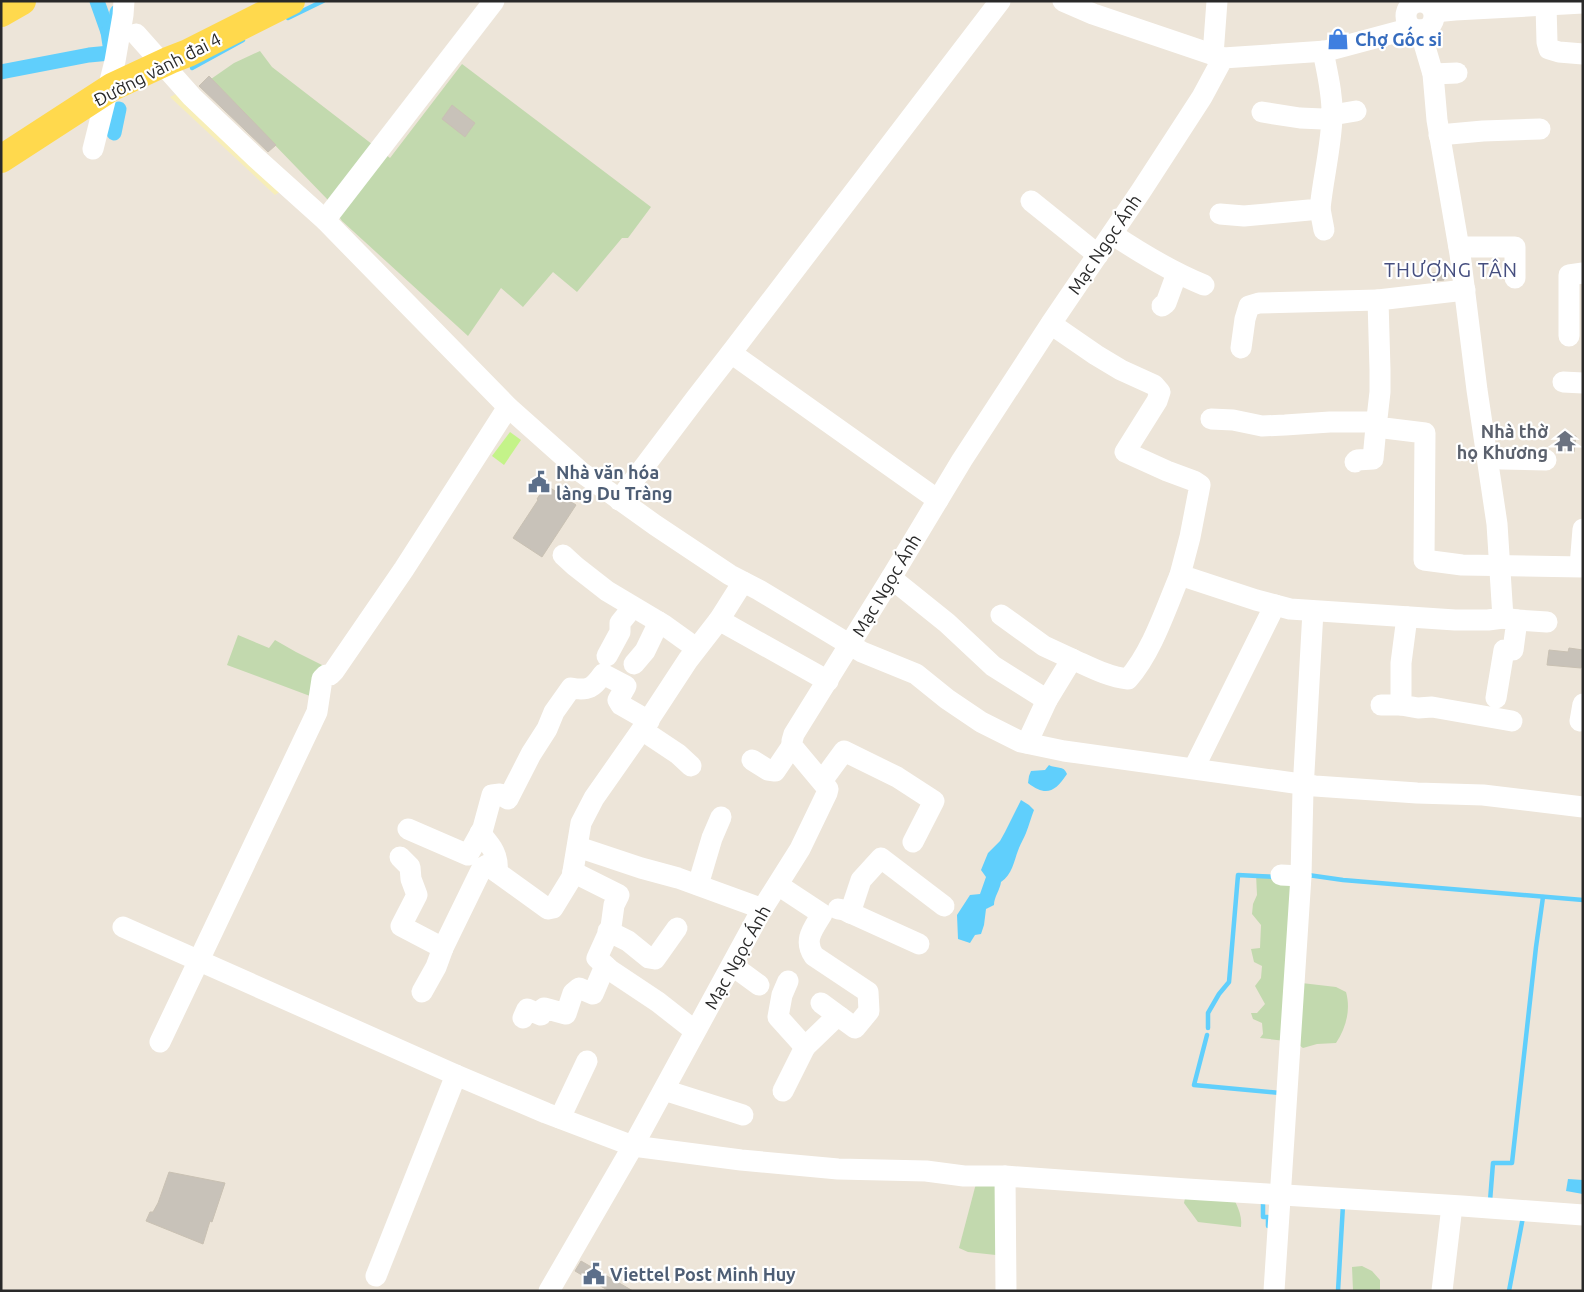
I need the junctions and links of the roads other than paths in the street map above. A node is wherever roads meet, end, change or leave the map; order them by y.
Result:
1 (22, 1) edge
2 (124, 1) edge
3 (290, 1) edge
4 (494, 1) edge
5 (1000, 1) edge
6 (1063, 1) edge
7 (1217, 1) edge
8 (1583, 3) edge
9 (1424, 5) edge
10 (1546, 5) junction
11 (1095, 7) edge
12 (1, 14) edge
13 (1416, 29) junction
14 (128, 35) junction
15 (1323, 51) junction
16 (1583, 54) edge
17 (1218, 56) junction
18 (162, 63) junction
19 (1457, 73) dead end
20 (1433, 74) junction
21 (108, 90) junction
22 (1356, 111) dead end
23 (1262, 112) dead end
24 (1332, 115) junction
25 (1540, 129) dead end
26 (1440, 135) junction
27 (93, 149) dead end
28 (1, 159) edge
29 (1031, 202) dead end
30 (1220, 214) dead end
31 (326, 220) junction
32 (1112, 234) junction
33 (1459, 247) junction
34 (1098, 255) junction
35 (1177, 273) junction
36 (1583, 273) edge
37 (1515, 278) dead end
38 (1204, 285) dead end
39 (1465, 290) junction
40 (1378, 300) junction
41 (1162, 306) dead end
42 (1051, 324) junction
43 (1569, 336) dead end
44 (1241, 348) dead end
45 (731, 353) junction
46 (508, 407) junction
47 (1211, 419) dead end
48 (1376, 424) junction
49 (1486, 452) junction
50 (1546, 460) dead end
51 (1355, 462) dead end
52 (938, 500) junction
53 (612, 502) junction
54 (1583, 529) edge
55 (564, 555) dead end
56 (1500, 566) junction
57 (1581, 567) edge
58 (1180, 575) junction
59 (891, 578) junction
60 (743, 582) junction
61 (1275, 605) junction
62 (632, 608) junction
63 (1313, 611) junction
64 (1001, 615) dead end
65 (1407, 617) junction
66 (1510, 619) junction
67 (719, 620) junction
68 (659, 622) junction
69 (1548, 622) dead end
70 (850, 645) junction
71 (696, 648) junction
72 (607, 656) dead end
73 (1072, 659) junction
74 (634, 664) dead end
75 (828, 681) junction
76 (1496, 698) dead end
77 (1047, 700) junction
78 (1512, 721) dead end
79 (645, 725) junction
80 (1027, 743) junction
81 (792, 746) junction
82 (752, 760) dead end
83 (691, 766) dead end
84 (1194, 768) junction
85 (822, 781) junction
86 (1304, 784) junction
87 (1583, 807) edge
88 (721, 817) dead end
89 (408, 829) dead end
90 (480, 833) junction
91 (913, 842) dead end
92 (578, 847) junction
93 (400, 857) dead end
94 (497, 872) junction
95 (573, 872) junction
96 (698, 885) junction
97 (778, 885) junction
98 (944, 906) dead end
99 (763, 909) junction
100 (850, 913) junction
101 (822, 914) junction
102 (123, 927) dead end
103 (677, 928) dead end
104 (608, 931) junction
105 (919, 944) dead end
106 (443, 948) junction
107 (199, 960) junction
108 (605, 966) junction
109 (733, 966) junction
110 (788, 981) dead end
111 (759, 985) dead end
112 (422, 992) dead end
113 (821, 1003) dead end
114 (523, 1018) dead end
115 (840, 1018) junction
116 (695, 1031) junction
117 (160, 1042) dead end
118 (805, 1047) junction
119 (587, 1061) dead end
120 (456, 1074) junction
121 (664, 1090) junction
122 (783, 1091) dead end
123 (743, 1116) dead end
124 (560, 1118) junction
125 (633, 1146) junction
126 (1005, 1176) junction
127 (1280, 1194) junction
128 (1452, 1206) junction
129 (1583, 1215) edge
130 (376, 1276) dead end
131 (549, 1291) edge
132 (1006, 1291) edge
133 (1274, 1291) edge
134 (1442, 1291) edge

1 - 12 main road
2 - 14 street
3 - 18 main road, Đường vành đai 4
4 - 31 street
5 - 45 street
6 - 11 street
7 - 17 street
8 - 10 street
9 - 10 street
9 - 13 street
10 - 16 street
11 - 17 street
13 - 15 street
13 - 20 street
14 - 18 street
14 - 21 street
15 - 17 street
15 - 24 street
17 - 32 street, Mạc Ngọc Ánh
18 - 21 main road, Đường vành đai 4
18 - 31 street
19 - 20 street
20 - 26 street
21 - 27 street
21 - 28 main road, Đường vành đai 4
22 - 24 street
23 - 24 street
24 - 30 street
25 - 26 street
26 - 33 street
29 - 34 street
31 - 46 street
32 - 34 street, Mạc Ngọc Ánh
32 - 35 street
33 - 37 street
33 - 39 street
34 - 42 street, Mạc Ngọc Ánh
35 - 38 street
35 - 41 street
36 - 43 street
39 - 40 street
39 - 49 street
40 - 44 street
40 - 48 street
42 - 52 street, Mạc Ngọc Ánh
42 - 58 street
45 - 52 street
45 - 53 street
46 - 53 street
46 - 107 street
47 - 48 street
48 - 51 street
48 - 56 street
49 - 50 street
49 - 56 street
52 - 59 street, Mạc Ngọc Ánh
53 - 60 street
54 - 57 street
55 - 62 street
56 - 57 street
56 - 66 street
58 - 61 street
58 - 73 street
59 - 70 street, Mạc Ngọc Ánh
59 - 77 street
60 - 67 street
60 - 70 street
61 - 63 street
61 - 84 street
62 - 68 street
62 - 72 street
63 - 65 street
63 - 86 street
64 - 73 street
65 - 66 street
65 - 78 street
66 - 69 street
66 - 76 street
67 - 71 street
67 - 75 street
68 - 71 street
68 - 74 street
70 - 75 street, Mạc Ngọc Ánh
70 - 80 street
71 - 79 street
73 - 77 street
75 - 81 street, Mạc Ngọc Ánh
77 - 80 street
79 - 83 street
79 - 90 street
79 - 92 street
80 - 84 street
81 - 82 street, Mạc Ngọc Ánh
81 - 85 street
84 - 86 street
85 - 91 street
85 - 97 street, Mạc Ngọc Ánh
86 - 87 street
86 - 127 street
88 - 96 street
89 - 90 street
90 - 94 street
92 - 95 street
92 - 96 street
93 - 106 street
94 - 95 street
94 - 106 street
95 - 104 street
96 - 99 street
97 - 99 street, Mạc Ngọc Ánh
97 - 101 street
98 - 100 street
99 - 109 street, Mạc Ngọc Ánh
100 - 101 street
100 - 105 street
101 - 115 street
102 - 107 street
103 - 104 street
104 - 108 street
106 - 112 street
107 - 117 street
107 - 120 street
108 - 114 street
108 - 116 street
109 - 111 street
109 - 116 street, Mạc Ngọc Ánh
110 - 118 street
113 - 115 street
115 - 118 street
116 - 121 street, Mạc Ngọc Ánh
118 - 122 street
119 - 124 street
120 - 124 street
120 - 130 street
121 - 123 street
121 - 125 street, Mạc Ngọc Ánh
124 - 125 street
125 - 126 street
125 - 131 street, Mạc Ngọc Ánh
126 - 127 street
126 - 132 street
127 - 128 street
127 - 133 street
128 - 129 street
128 - 134 street

